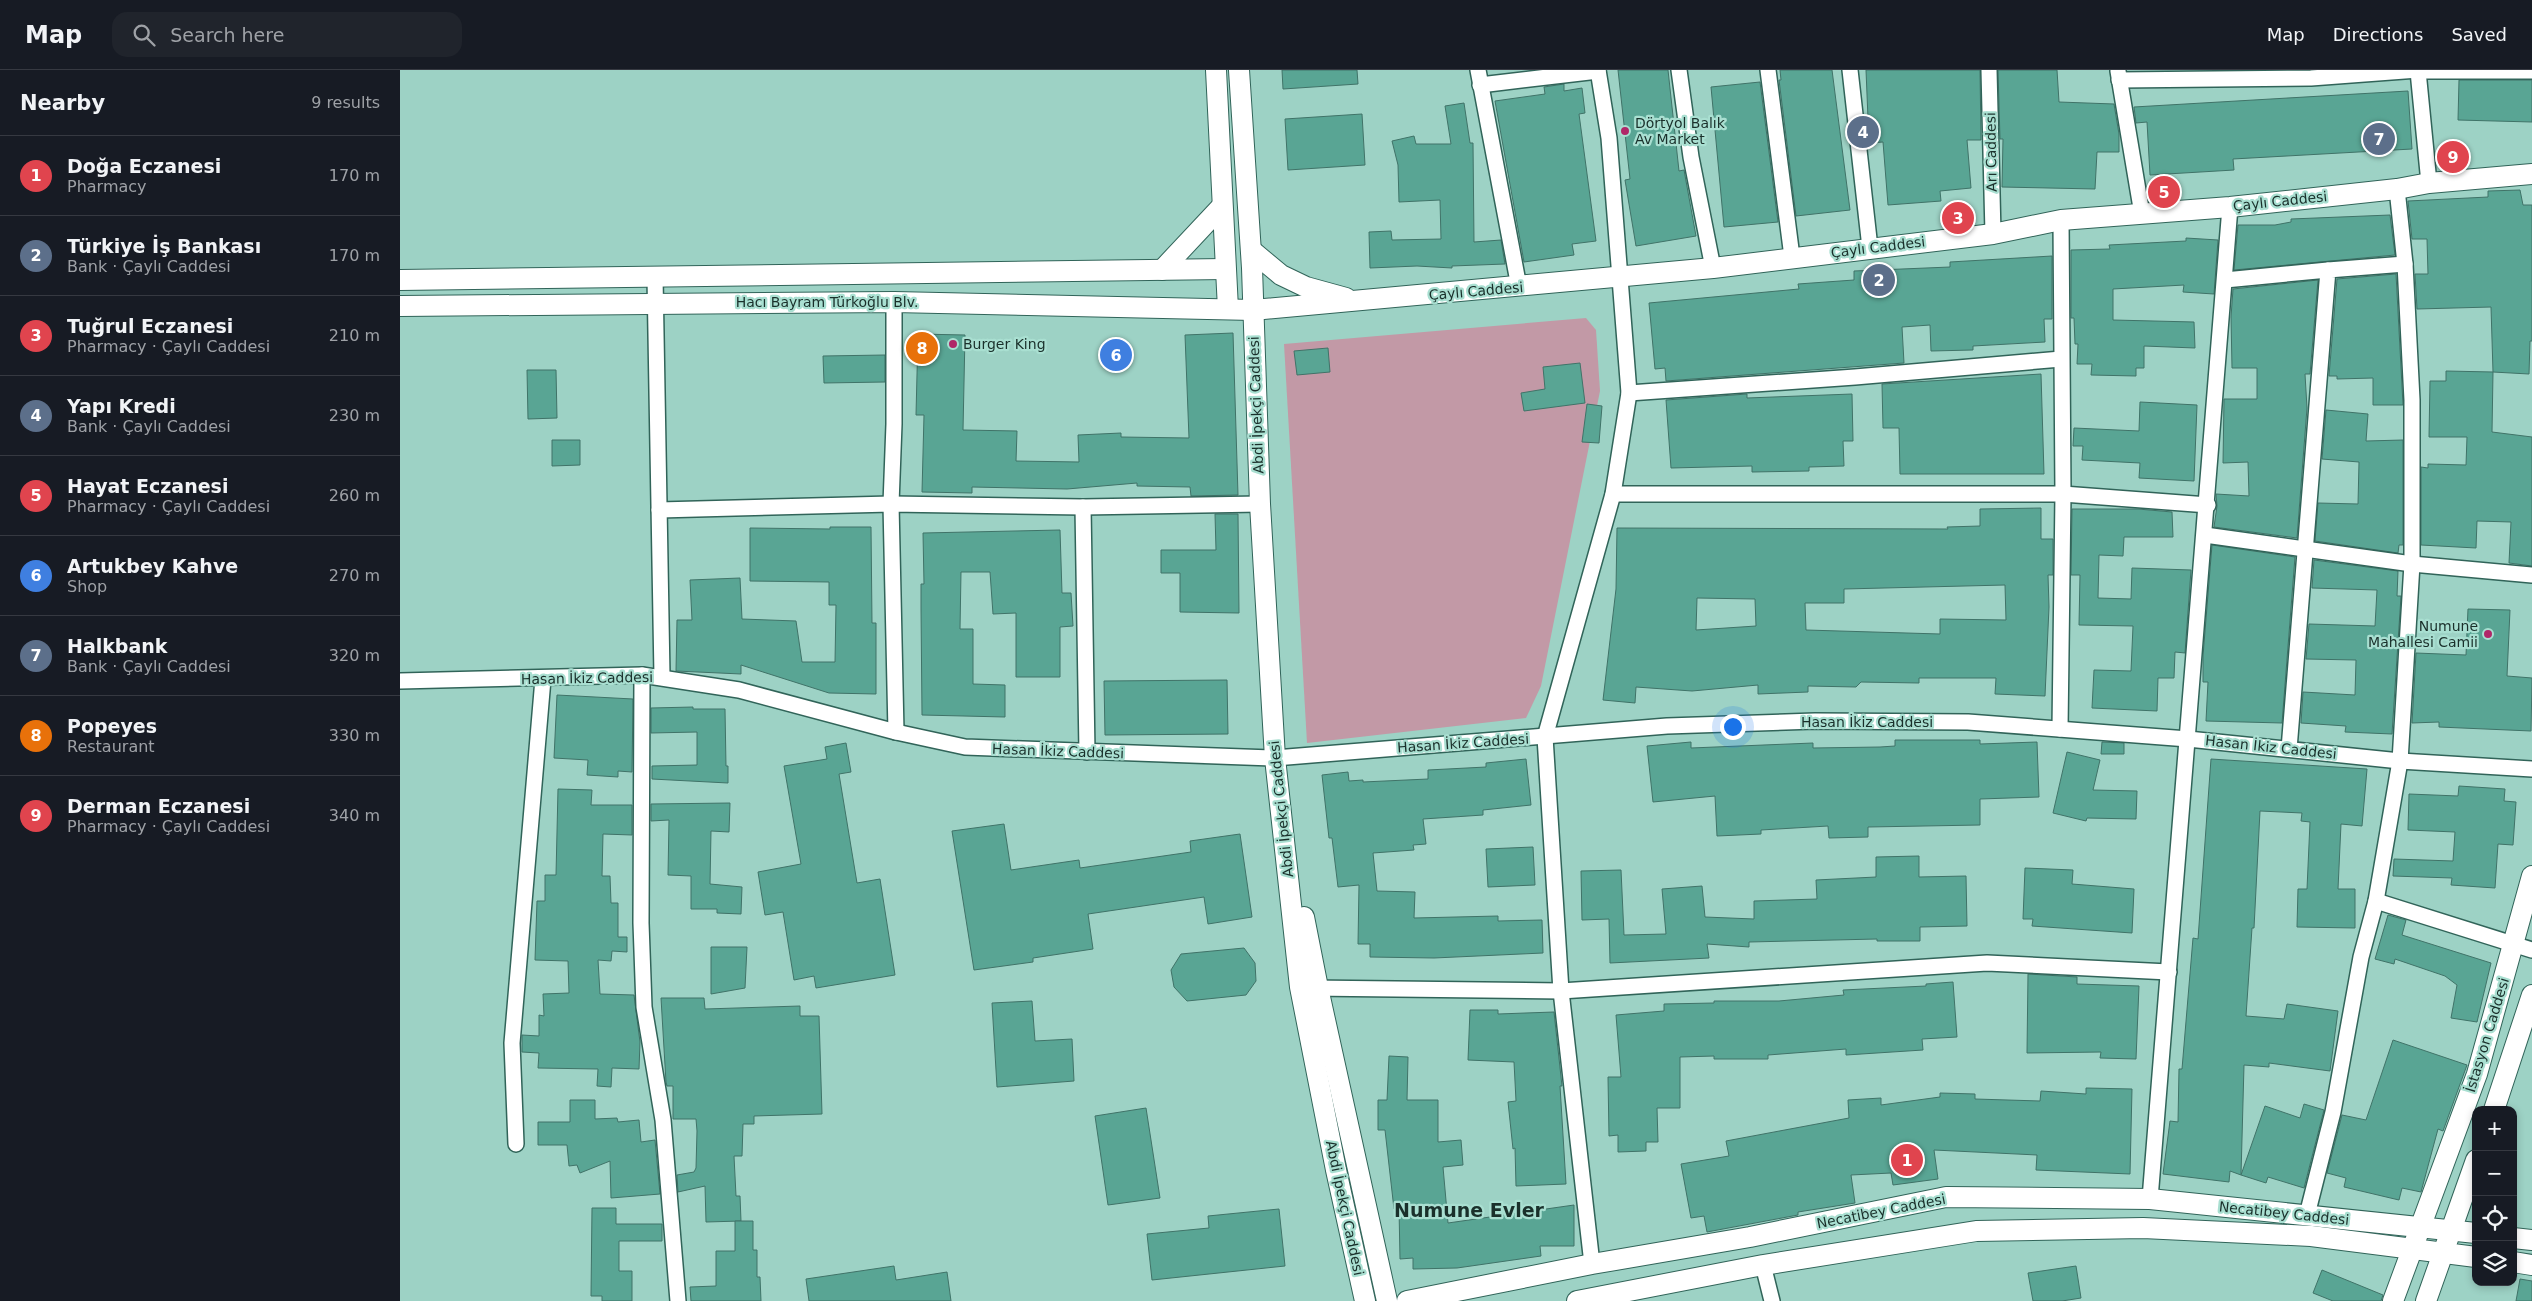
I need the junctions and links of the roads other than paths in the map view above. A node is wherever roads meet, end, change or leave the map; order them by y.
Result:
1 (1216, 70) edge
2 (1239, 70) edge
3 (1478, 70) edge
4 (1680, 70) edge
5 (1768, 70) edge
6 (1850, 70) edge
7 (1989, 70) edge
8 (2532, 70) edge
9 (1598, 71) edge
10 (2418, 71) edge
11 (2119, 75) edge
12 (1480, 86) junction
13 (2532, 174) edge
14 (2429, 183) junction
15 (2398, 189) junction
16 (1222, 206) junction
17 (2230, 207) junction
18 (2142, 214) junction
19 (2060, 220) junction
20 (1993, 234) junction
21 (1870, 248) junction
22 (1250, 250) junction
23 (1792, 257) junction
24 (2405, 264) junction
25 (1712, 268) junction
26 (1225, 269) junction
27 (1162, 270) junction
28 (2328, 270) junction
29 (655, 276) junction
30 (1621, 278) junction
31 (400, 280) edge
32 (2225, 280) junction
33 (1519, 287) junction
34 (1357, 301) junction
35 (654, 302) junction
36 (894, 302) junction
37 (400, 306) edge
38 (1228, 309) junction
39 (1253, 310) junction
40 (2061, 359) junction
41 (1629, 393) junction
42 (1613, 494) junction
43 (2063, 494) junction
44 (891, 504) junction
45 (1260, 504) junction
46 (2208, 505) junction
47 (1083, 507) junction
48 (659, 510) junction
49 (2205, 535) junction
50 (2307, 549) junction
51 (2412, 564) junction
52 (2532, 575) edge
53 (642, 675) junction
54 (662, 676) junction
55 (543, 679) junction
56 (400, 681) edge
57 (2060, 728) junction
58 (896, 732) junction
59 (1544, 737) junction
60 (2188, 739) junction
61 (2290, 748) junction
62 (1087, 752) junction
63 (1275, 758) junction
64 (2400, 761) junction
65 (2532, 769) edge
66 (2532, 876) edge
67 (2376, 901) junction
68 (2523, 947) edge
69 (2168, 972) junction
70 (1309, 988) junction
71 (1561, 991) junction
72 (2532, 995) edge
73 (2495, 1106) edge
74 (516, 1144) dead end
75 (2472, 1171) edge
76 (2150, 1199) junction
77 (2307, 1215) junction
78 (2143, 1228) junction
79 (2420, 1228) junction
80 (2450, 1231) junction
81 (2472, 1234) edge
82 (2517, 1238) edge
83 (2532, 1240) edge
84 (2412, 1248) junction
85 (2443, 1252) junction
86 (2472, 1256) edge
87 (2517, 1263) edge
88 (1592, 1264) junction
89 (1763, 1265) junction
90 (2532, 1265) edge
91 (678, 1301) edge
92 (1365, 1301) edge
93 (1387, 1301) edge
94 (1407, 1301) edge
95 (1577, 1301) edge
96 (1772, 1301) edge
97 (2392, 1301) edge
98 (2426, 1301) edge

1 - 16 street
2 - 22 street, Abdi İpekçi Caddesi
3 - 12 street
4 - 25 street
5 - 23 street
6 - 21 street
7 - 20 street, Arı Caddesi
8 - 10 street
9 - 12 street
9 - 30 street
10 - 11 street
10 - 14 street
11 - 18 street
12 - 33 street
13 - 14 street, Çaylı Caddesi
14 - 15 street, Çaylı Caddesi
15 - 17 street, Çaylı Caddesi
15 - 24 street
16 - 26 street
16 - 27 street
17 - 18 street, Çaylı Caddesi
17 - 32 street
18 - 19 street, Çaylı Caddesi
19 - 20 street, Çaylı Caddesi
19 - 40 street
20 - 21 street, Çaylı Caddesi
21 - 23 street, Çaylı Caddesi
22 - 34 street
22 - 39 street, Abdi İpekçi Caddesi
23 - 25 street, Çaylı Caddesi
24 - 28 street
24 - 51 street
25 - 30 street, Çaylı Caddesi
26 - 27 street, Hacı Bayram Türkoğlu Blv.
26 - 38 street
27 - 29 street, Hacı Bayram Türkoğlu Blv.
28 - 32 street
28 - 50 street
29 - 31 street, Hacı Bayram Türkoğlu Blv.
29 - 35 street
30 - 33 street, Çaylı Caddesi
30 - 41 street
32 - 46 street
33 - 34 street, Çaylı Caddesi
34 - 39 street, Çaylı Caddesi
35 - 36 street, Hacı Bayram Türkoğlu Blv.
35 - 37 street, Hacı Bayram Türkoğlu Blv.
35 - 48 street
36 - 38 street, Hacı Bayram Türkoğlu Blv.
36 - 44 street
38 - 39 street, Hacı Bayram Türkoğlu Blv.
39 - 45 street, Abdi İpekçi Caddesi
40 - 41 street
40 - 43 street
41 - 42 street
42 - 43 street
42 - 59 street
43 - 46 street
43 - 57 street
44 - 47 street
44 - 48 street
44 - 58 street
45 - 47 street
45 - 63 street, Abdi İpekçi Caddesi
46 - 49 street
47 - 62 street
48 - 54 street
49 - 50 street
49 - 60 street
50 - 51 street
50 - 61 street
51 - 52 street
51 - 64 street
53 - 54 street, Hasan İkiz Caddesi
53 - 55 street, Hasan İkiz Caddesi
53 - 91 street
54 - 58 street, Hasan İkiz Caddesi
55 - 56 street, Hasan İkiz Caddesi
55 - 74 street
57 - 59 street, Hasan İkiz Caddesi
57 - 60 street, Hasan İkiz Caddesi
58 - 62 street, Hasan İkiz Caddesi
59 - 63 street, Hasan İkiz Caddesi
59 - 71 street
60 - 61 street, Hasan İkiz Caddesi
60 - 69 street
61 - 64 street, Hasan İkiz Caddesi
62 - 63 street, Hasan İkiz Caddesi
63 - 70 street, Abdi İpekçi Caddesi
64 - 65 street, Hasan İkiz Caddesi
64 - 67 street
66 - 68 street, İstasyon Caddesi
67 - 68 street
67 - 77 street
68 - 79 street, İstasyon Caddesi
69 - 71 street
69 - 76 street
70 - 71 street
70 - 92 street, Abdi İpekçi Caddesi
70 - 93 street
71 - 88 street
72 - 73 street
75 - 80 street
76 - 77 street, Necatibey Caddesi
76 - 78 street
76 - 88 street, Necatibey Caddesi
77 - 79 street, Necatibey Caddesi
78 - 84 street, Necatibey Caddesi
78 - 89 street, Necatibey Caddesi
79 - 80 street, Necatibey Caddesi
79 - 84 street, İstasyon Caddesi
80 - 81 street, Necatibey Caddesi
80 - 85 street
82 - 83 street
84 - 85 street, Necatibey Caddesi
84 - 97 street, İstasyon Caddesi
85 - 86 street, Necatibey Caddesi
85 - 98 street
87 - 90 street
88 - 94 street, Necatibey Caddesi
89 - 95 street, Necatibey Caddesi
89 - 96 street

